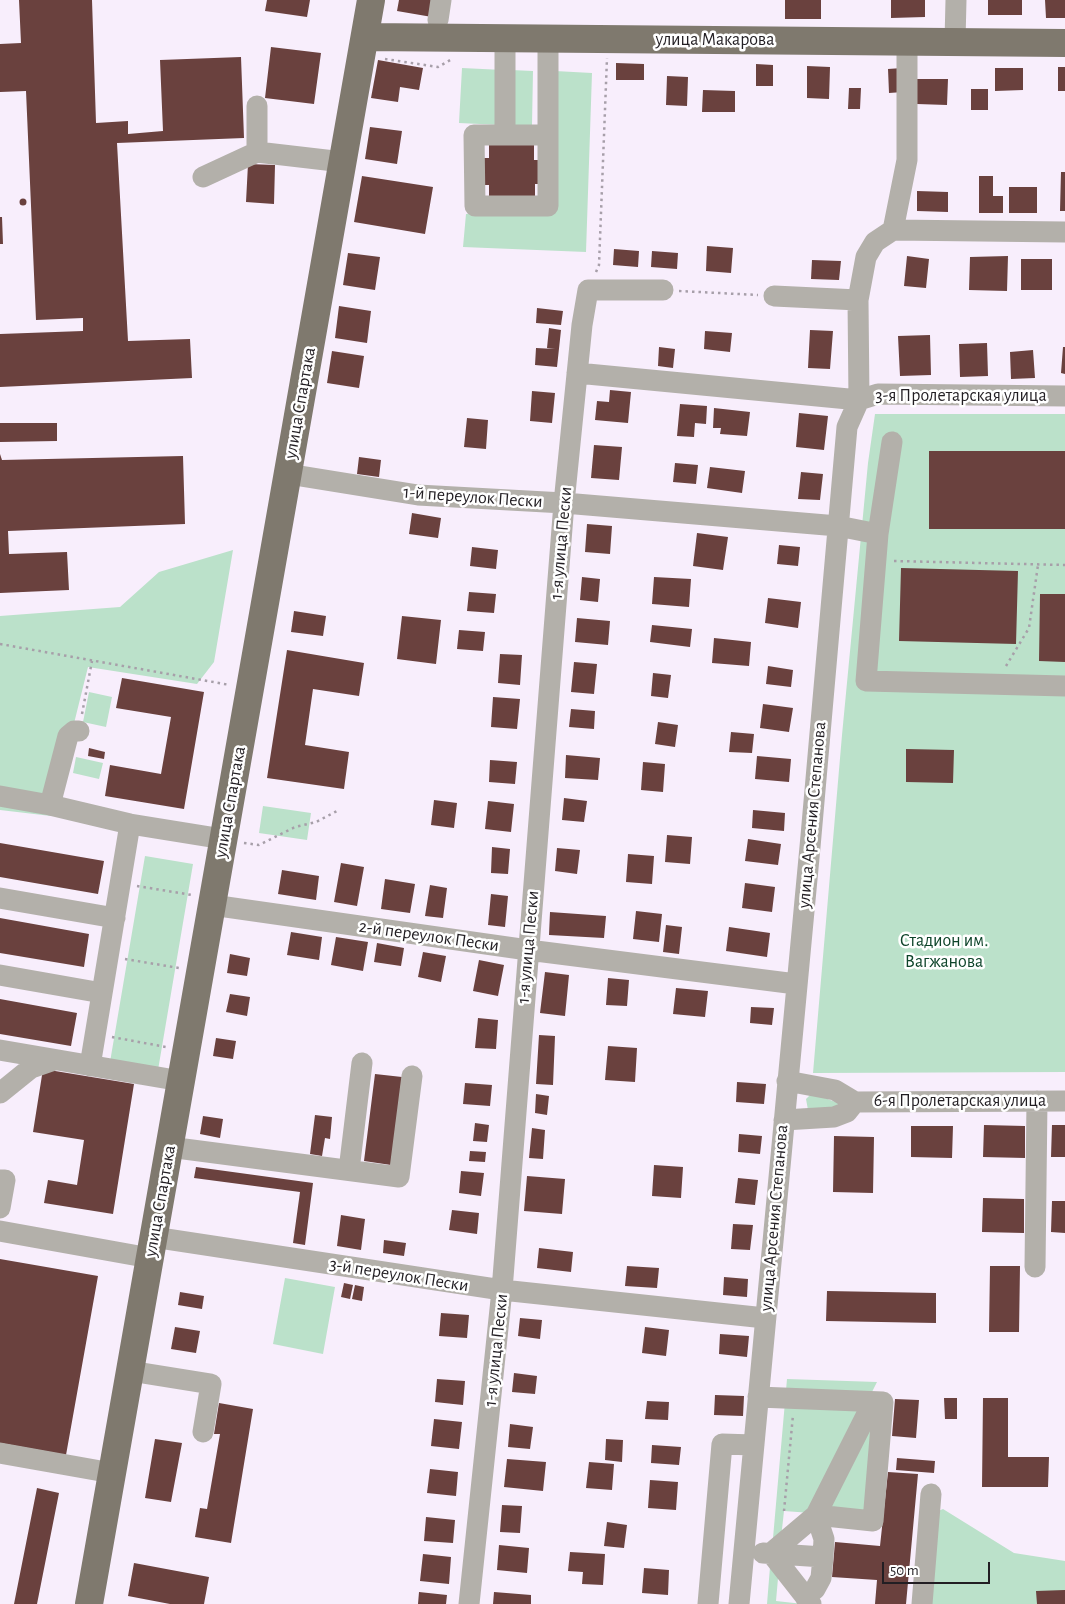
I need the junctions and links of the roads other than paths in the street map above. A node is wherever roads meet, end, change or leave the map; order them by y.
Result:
1 (372, 0) edge
2 (956, 0) edge
3 (365, 37) junction
4 (505, 39) junction
5 (548, 39) junction
6 (907, 41) junction
7 (955, 41) junction
8 (1065, 43) edge
9 (257, 106) dead end
10 (505, 135) junction
11 (548, 135) junction
12 (257, 152) junction
13 (343, 162) junction
14 (203, 177) dead end
15 (893, 230) junction
16 (1065, 232) edge
17 (663, 290) road end
18 (774, 296) road end
19 (858, 300) junction
20 (577, 373) junction
21 (1065, 396) edge
22 (859, 400) junction
23 (892, 442) dead end
24 (288, 474) junction
25 (564, 503) junction
26 (838, 526) junction
27 (878, 534) junction
28 (1065, 686) edge
29 (79, 731) road end
30 (0, 796) edge
31 (50, 805) junction
32 (130, 824) junction
33 (223, 839) junction
34 (0, 898) edge
35 (202, 900) junction
36 (115, 918) junction
37 (528, 950) junction
38 (0, 976) edge
39 (796, 984) junction
40 (102, 993) junction
41 (0, 1050) edge
42 (56, 1060) junction
43 (362, 1063) dead end
44 (90, 1066) junction
45 (412, 1076) dead end
46 (181, 1081) junction
47 (787, 1081) junction
48 (0, 1093) edge
49 (1036, 1101) junction
50 (1065, 1101) edge
51 (855, 1102) junction
52 (784, 1120) junction
53 (169, 1148) junction
54 (348, 1170) junction
55 (0, 1180) edge
56 (0, 1208) edge
57 (0, 1231) edge
58 (151, 1248) junction
59 (1035, 1267) dead end
60 (502, 1290) junction
61 (765, 1318) junction
62 (130, 1371) junction
63 (758, 1397) junction
64 (873, 1402) junction
65 (203, 1432) dead end
66 (754, 1445) junction
67 (0, 1453) edge
68 (112, 1473) junction
69 (931, 1494) dead end
70 (814, 1517) junction
71 (743, 1552) junction
72 (772, 1553) junction
73 (823, 1557) junction
74 (808, 1600) edge
75 (89, 1604) edge
76 (469, 1604) edge
77 (708, 1604) edge
78 (739, 1604) edge
79 (922, 1604) edge

1 - 3 main road, улица Спартака
2 - 7 street
3 - 4 main road, улица Макарова
3 - 13 main road, улица Спартака
4 - 5 main road, улица Макарова
4 - 10 street
5 - 6 main road, улица Макарова
5 - 11 street
6 - 7 main road, улица Макарова
6 - 15 street
7 - 8 main road, улица Макарова
9 - 12 street
10 - 11 street
10 - 11 street
12 - 13 street
12 - 14 street
13 - 24 main road, улица Спартака
15 - 16 street
15 - 19 street, улица Арсения Степанова
17 - 20 street, 1-я улица Пески
18 - 19 street
19 - 22 street, улица Арсения Степанова
20 - 22 street, 3-я Пролетарская улица
20 - 25 street, 1-я улица Пески
21 - 22 street, 3-я Пролетарская улица
22 - 26 street, улица Арсения Степанова
23 - 27 street
24 - 25 street, 1-й переулок Пески
24 - 33 main road, улица Спартака
25 - 26 street, 1-й переулок Пески
25 - 37 street, 1-я улица Пески
26 - 27 street, 1-й переулок Пески
26 - 39 street, улица Арсения Степанова
27 - 28 street
29 - 31 street
30 - 31 street
31 - 32 street
32 - 33 street
32 - 36 street
33 - 35 main road, улица Спартака
34 - 36 street
35 - 37 street, 2-й переулок Пески
35 - 46 main road, улица Спартака
36 - 40 street
37 - 39 street, 2-й переулок Пески
37 - 60 street, 1-я улица Пески
38 - 40 street
39 - 47 street, улица Арсения Степанова
40 - 44 street
41 - 42 street
42 - 44 street
42 - 48 street
43 - 54 street
44 - 46 street
45 - 54 street
46 - 53 main road, улица Спартака
47 - 51 street, 6-я Пролетарская улица
47 - 52 street, улица Арсения Степанова
49 - 50 street, 6-я Пролетарская улица
49 - 51 street, 6-я Пролетарская улица
49 - 59 street
51 - 52 street, 6-я Пролетарская улица
52 - 61 street, улица Арсения Степанова
53 - 54 street
53 - 58 main road, улица Спартака
55 - 56 street
57 - 58 street, 3-й переулок Пески
58 - 60 street, 3-й переулок Пески
58 - 62 main road, улица Спартака
60 - 61 street, 3-й переулок Пески
60 - 76 street, 1-я улица Пески
61 - 63 street, улица Арсения Степанова
62 - 65 street
62 - 68 main road, улица Спартака
63 - 64 street
63 - 66 street, улица Арсения Степанова
64 - 70 street
64 - 70 street
66 - 71 street, улица Арсения Степанова
66 - 77 street
67 - 68 street
68 - 75 main road, улица Спартака
69 - 79 street
70 - 72 street
70 - 73 street
71 - 72 street
71 - 78 street, улица Арсения Степанова
72 - 73 street
72 - 74 street
73 - 74 street

